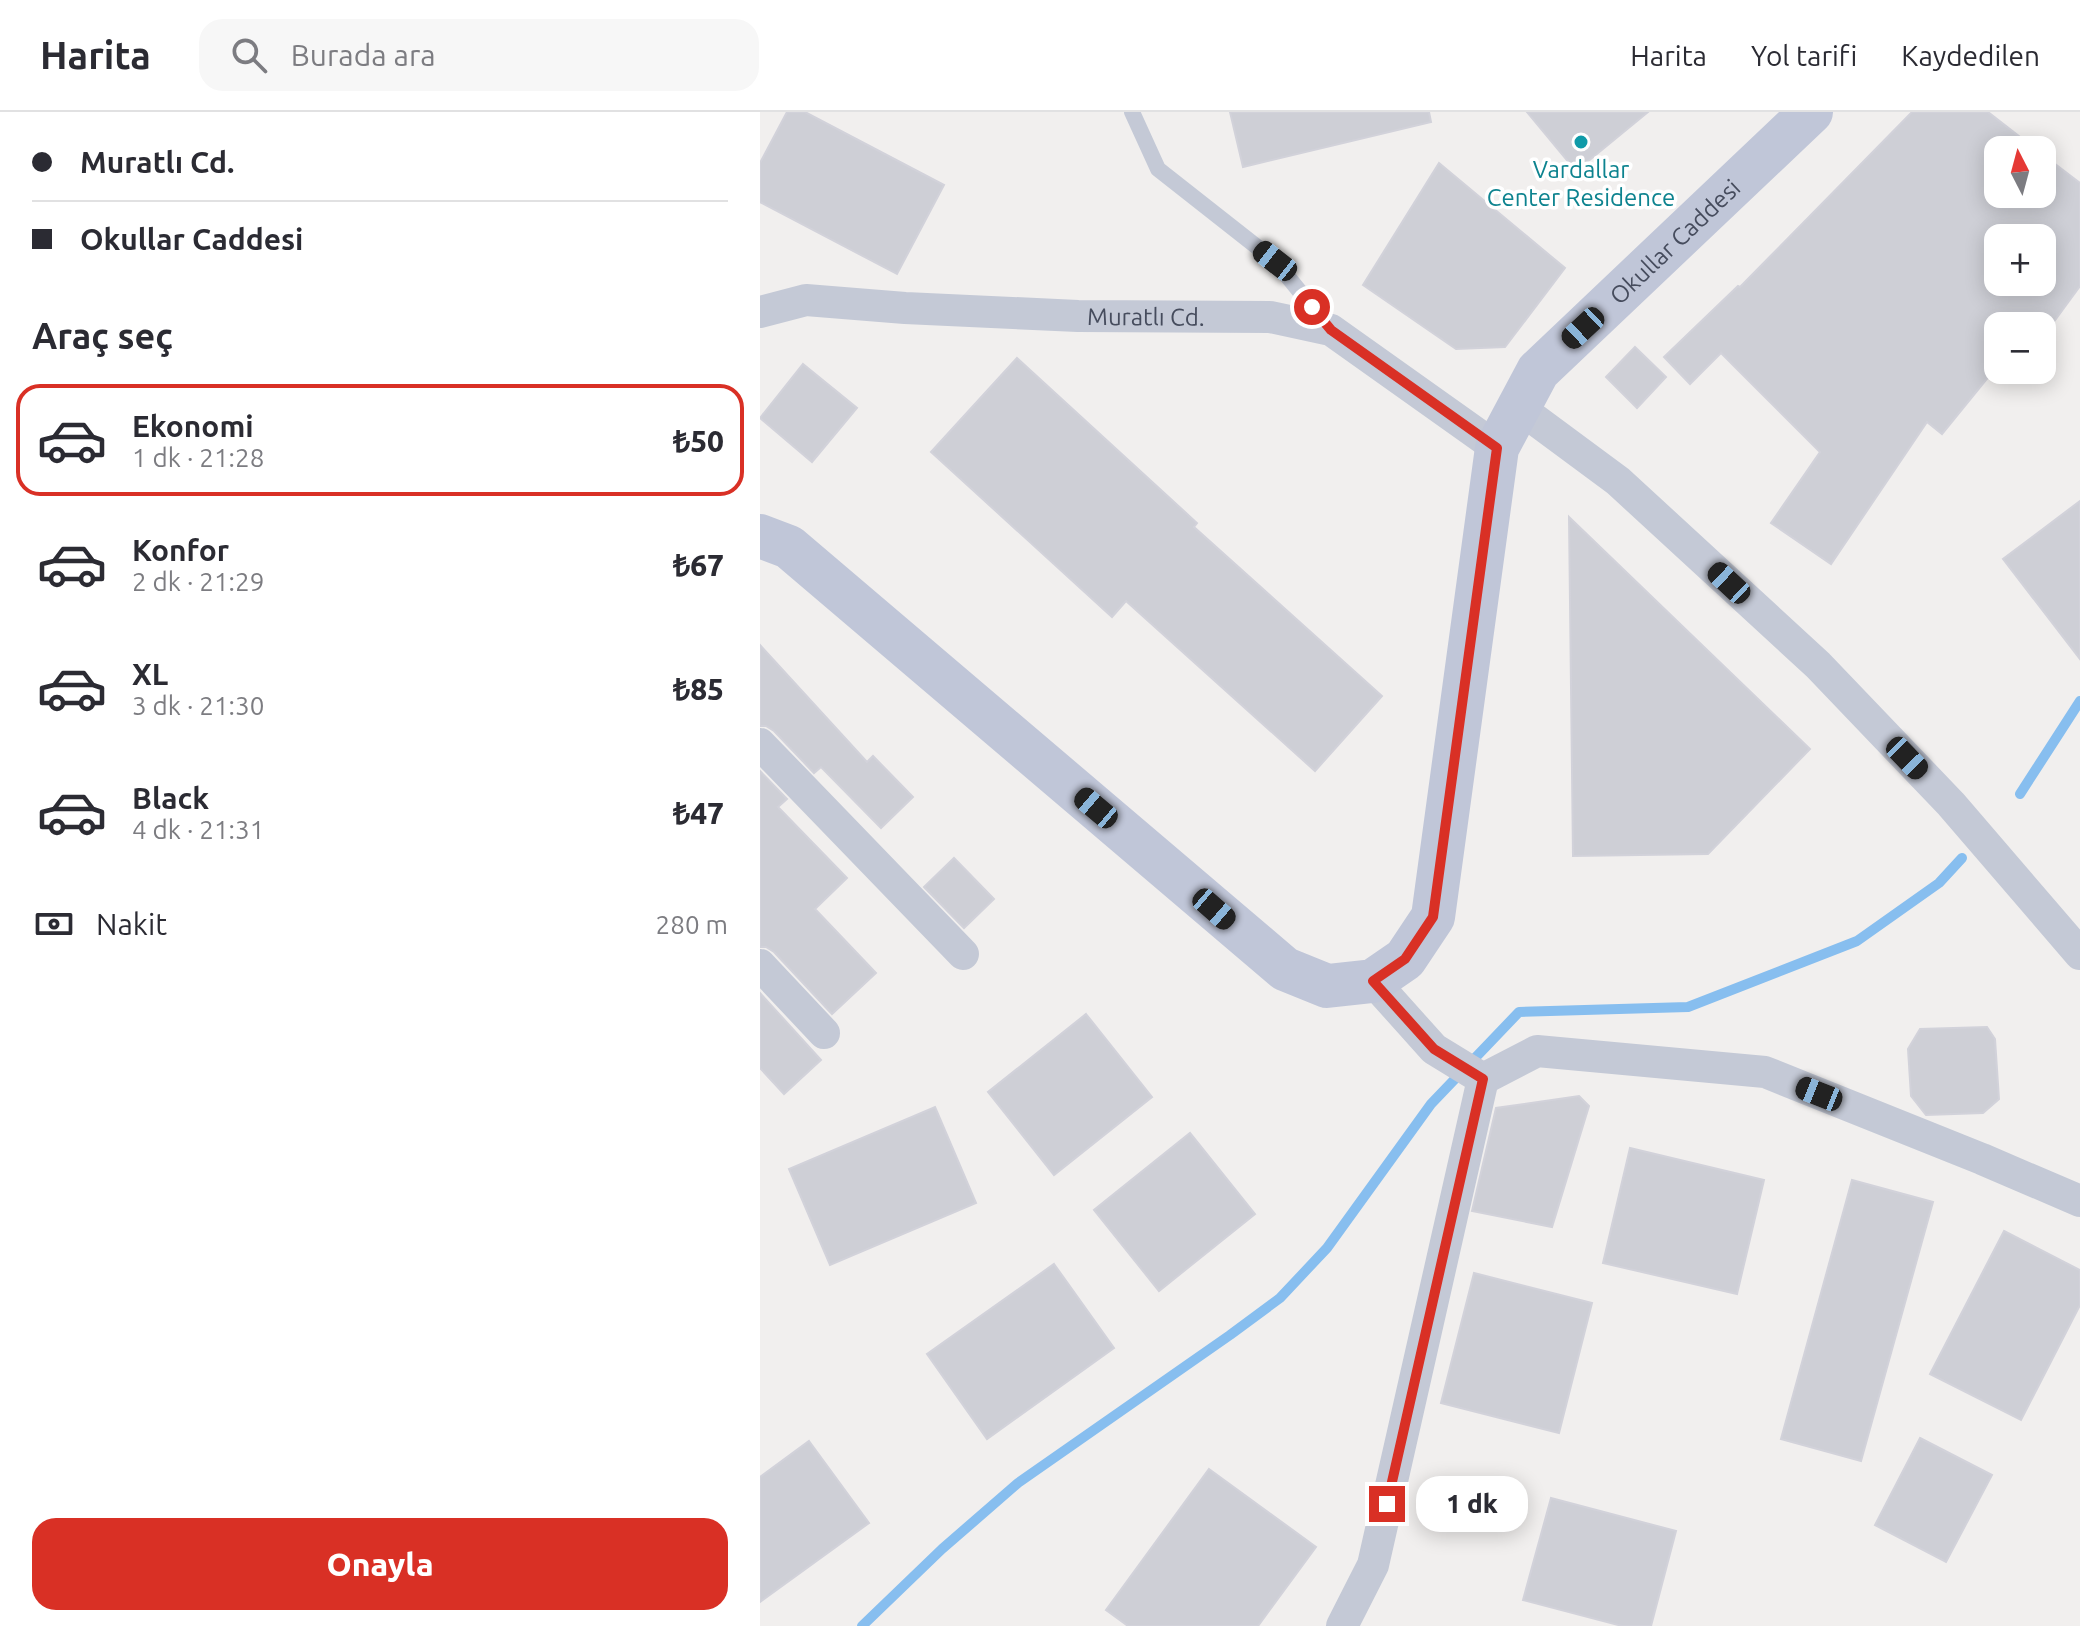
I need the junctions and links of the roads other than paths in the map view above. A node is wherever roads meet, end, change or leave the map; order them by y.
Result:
1 (1132, 112) edge
2 (1811, 112) edge
3 (760, 312) edge
4 (1331, 330) junction
5 (1528, 389) junction
6 (1497, 448) junction
7 (760, 536) edge
8 (760, 744) edge
9 (963, 954) dead end
10 (2080, 954) edge
11 (760, 965) edge
12 (1373, 981) junction
13 (824, 1033) dead end
14 (1483, 1079) junction
15 (2080, 1201) edge
16 (1342, 1626) edge

1 - 4 lane
2 - 5 street, Okullar Caddesi
3 - 4 street, Muratlı Cd.
4 - 6 street, Muratlı Cd.
5 - 6 street, Okullar Caddesi
5 - 10 street
6 - 12 street, Okullar Caddesi
7 - 12 street
8 - 9 street
11 - 13 street
12 - 14 street
14 - 15 street
14 - 16 street

